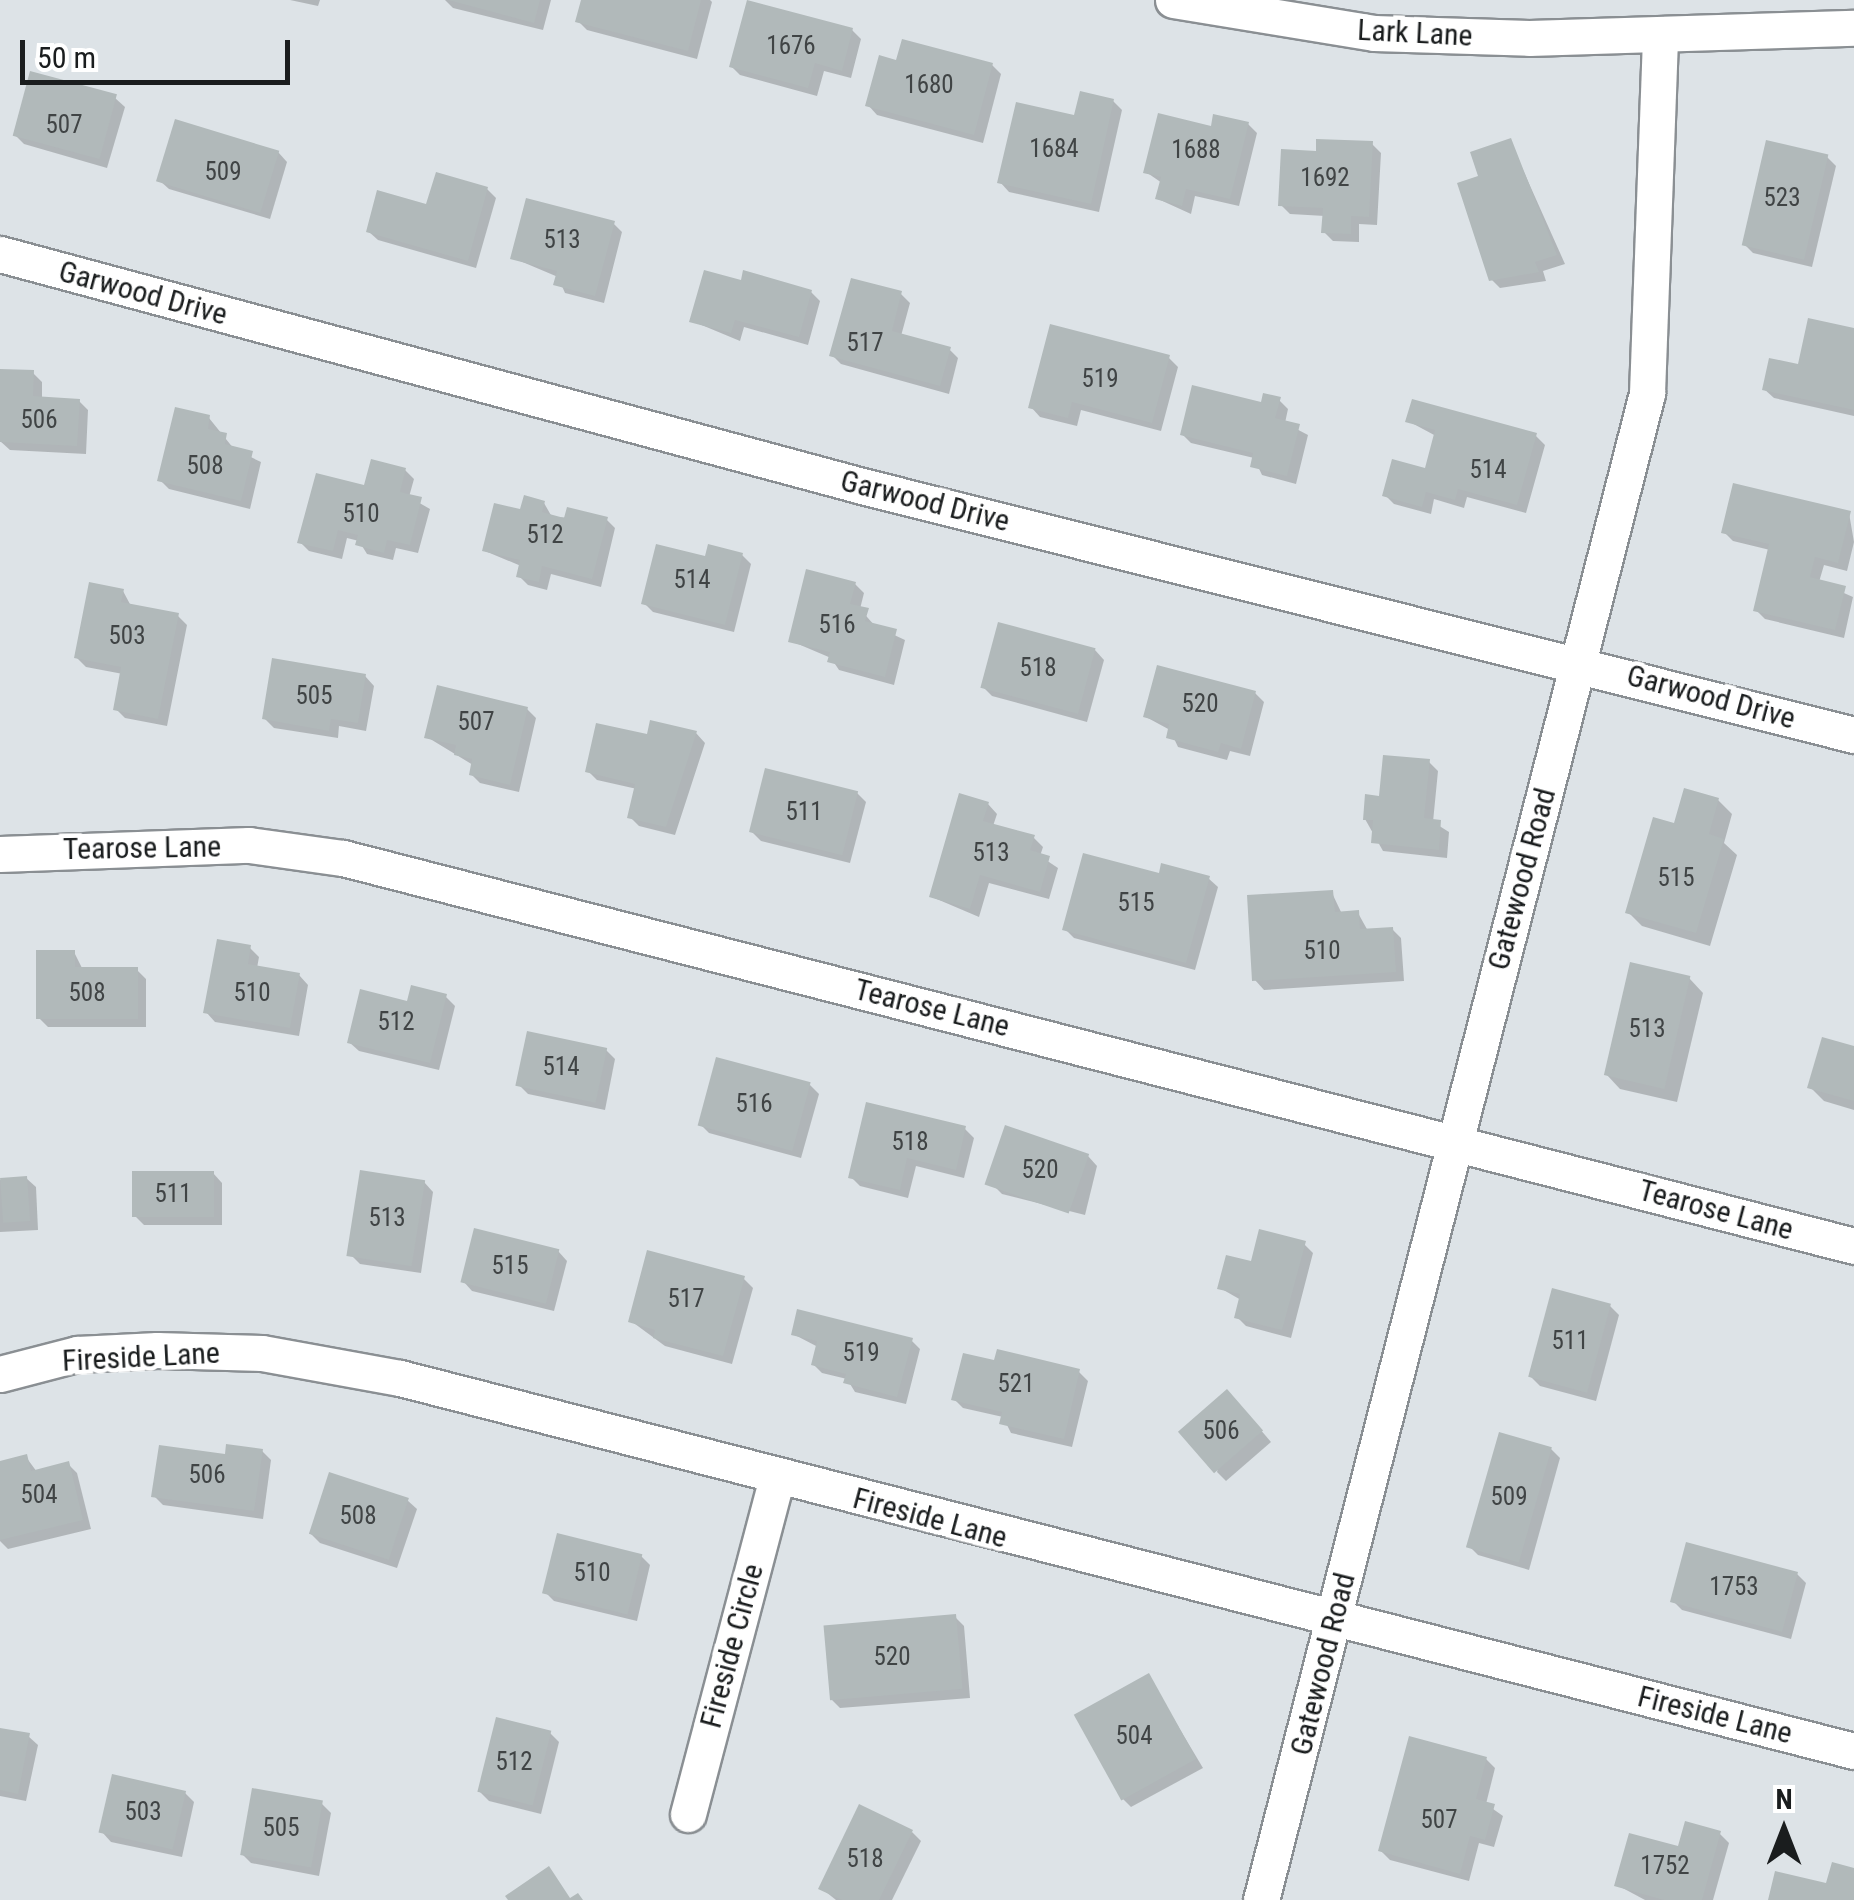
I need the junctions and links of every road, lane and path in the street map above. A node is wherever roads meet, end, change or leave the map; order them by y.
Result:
1 (1173, 0) edge
2 (1854, 28) edge
3 (1660, 35) junction
4 (0, 254) edge
5 (1578, 662) junction
6 (1854, 735) edge
7 (0, 854) edge
8 (1454, 1141) junction
9 (1854, 1246) edge
10 (0, 1374) edge
11 (777, 1478) junction
12 (1333, 1622) junction
13 (1854, 1751) edge
14 (688, 1814) dead end
15 (1261, 1900) edge

1 - 3 street, Lark Lane
2 - 3 street
3 - 5 street, Gatewood Road
4 - 5 street, Garwood Drive
5 - 6 street, Garwood Drive
5 - 8 street, Gatewood Road
7 - 8 street, Tearose Lane
8 - 9 street, Tearose Lane
8 - 12 street, Gatewood Road
10 - 11 street, Fireside Lane
11 - 12 street, Fireside Lane
11 - 14 street, Fireside Circle
12 - 13 street, Fireside Lane
12 - 15 street, Gatewood Road

